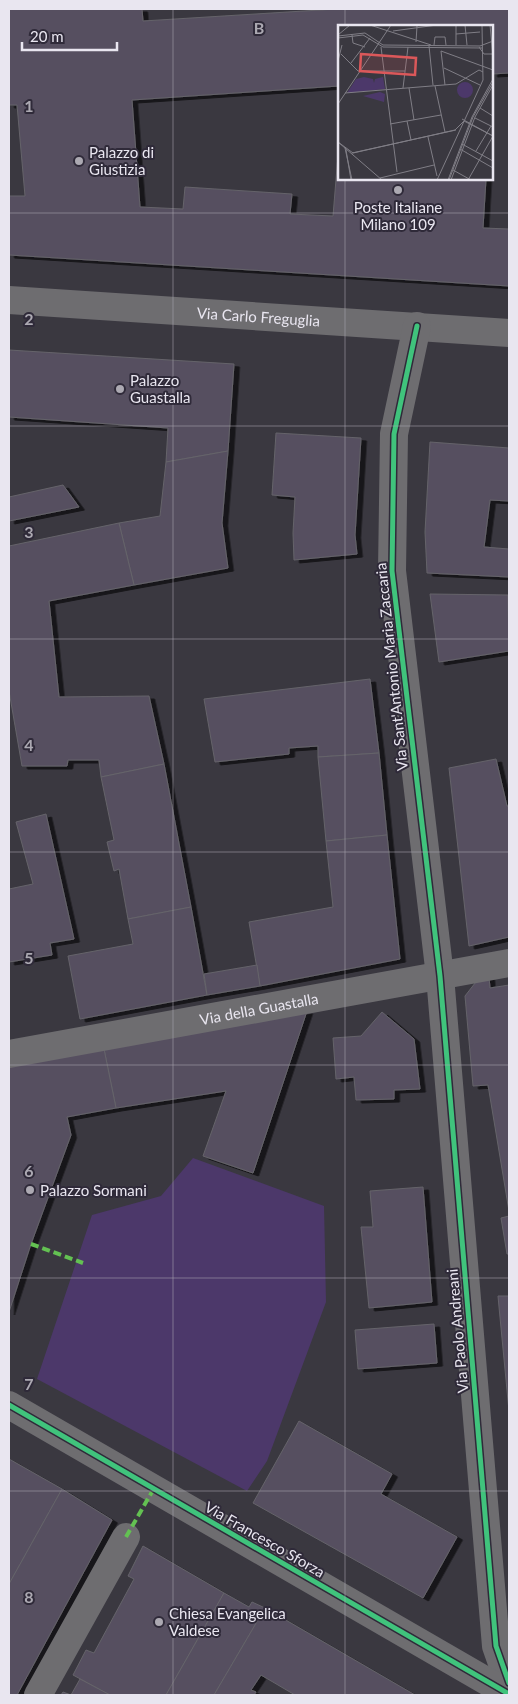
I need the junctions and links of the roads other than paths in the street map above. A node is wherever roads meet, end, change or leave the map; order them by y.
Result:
1 (9, 300) edge
2 (416, 326) junction
3 (509, 333) edge
4 (509, 963) edge
5 (440, 976) junction
6 (9, 1054) edge
7 (9, 1405) edge
8 (126, 1537) dead end
9 (509, 1683) edge
10 (509, 1694) edge
11 (38, 1695) edge

1 - 2 street, Via Carlo Freguglia
2 - 3 street, Via Carlo Freguglia
2 - 5 street, Via Sant'Antonio Maria Zaccaria
4 - 5 street, Via della Guastalla
5 - 6 street, Via della Guastalla
5 - 9 street, Via Paolo Andreani
7 - 10 street, Via Francesco Sforza
8 - 11 street

